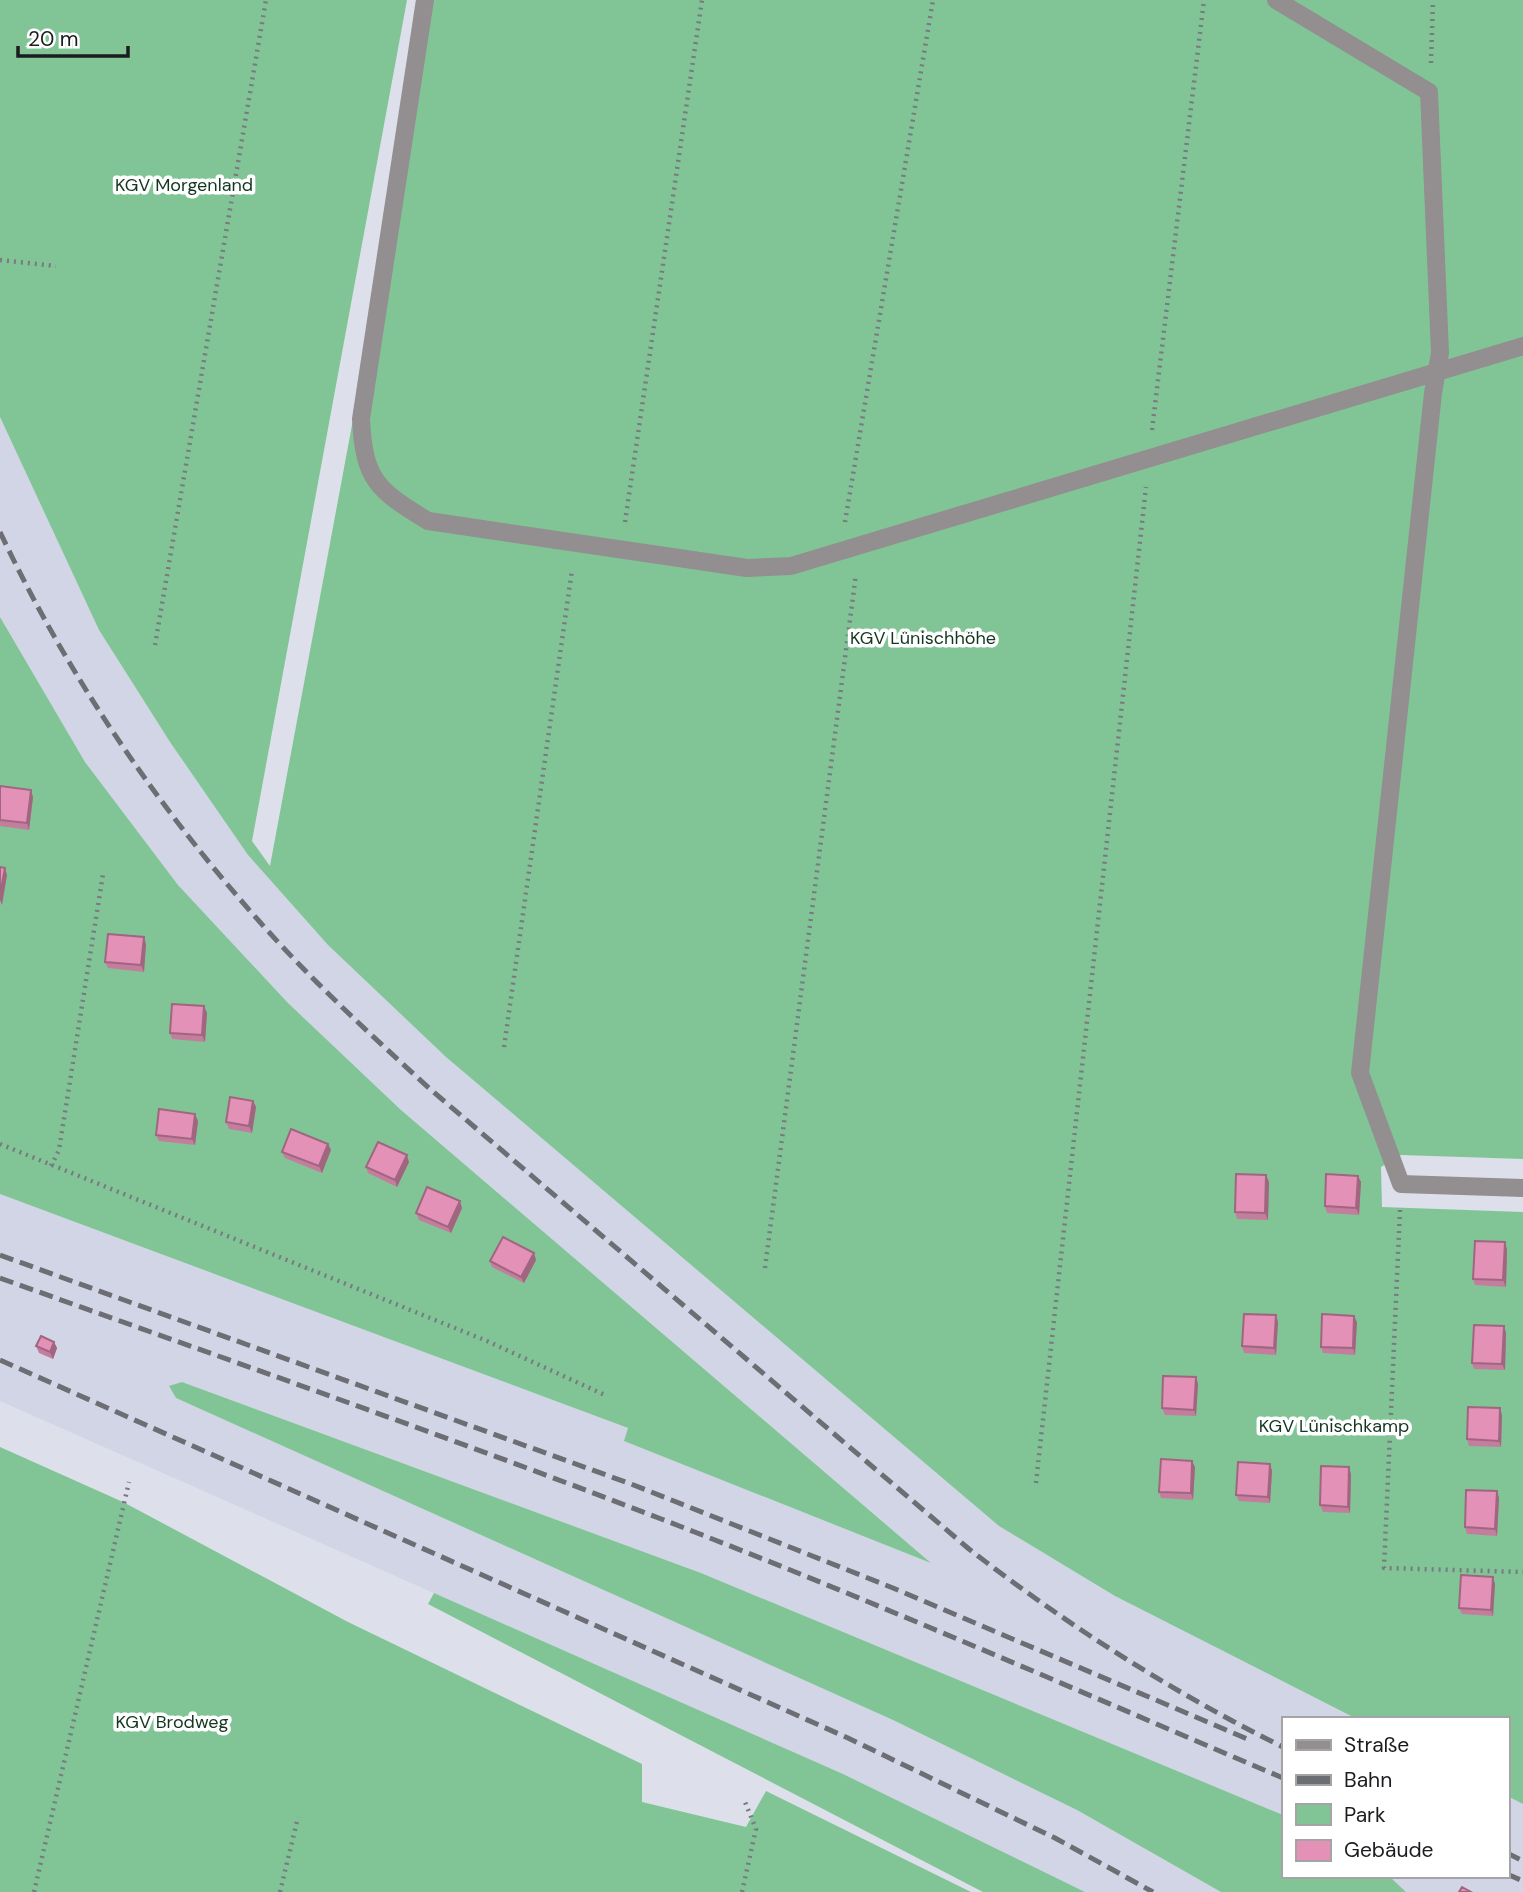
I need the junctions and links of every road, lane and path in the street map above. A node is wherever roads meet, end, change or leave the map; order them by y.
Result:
1 (266, 0) edge
2 (425, 0) edge
3 (702, 0) edge
4 (933, 0) edge
5 (1204, 0) edge
6 (1276, 0) edge
7 (1433, 0) edge
8 (1429, 92) junction
9 (0, 260) edge
10 (56, 266) dead end
11 (1523, 346) edge
12 (1437, 370) junction
13 (1149, 460) junction
14 (577, 541) junction
15 (860, 545) junction
16 (621, 548) junction
17 (839, 554) junction
18 (155, 645) dead end
19 (103, 874) dead end
20 (505, 1047) dead end
21 (0, 1144) edge
22 (51, 1166) junction
23 (1401, 1184) junction
24 (1523, 1188) edge
25 (765, 1268) dead end
26 (607, 1396) dead end
27 (129, 1482) dead end
28 (1036, 1483) dead end
29 (1523, 1572) edge
30 (746, 1802) dead end
31 (299, 1817) dead end
32 (34, 1892) edge
33 (280, 1892) edge
34 (742, 1892) edge

1 - 18 path
2 - 14 lane
3 - 16 path
4 - 17 path
5 - 13 path
6 - 8 lane
7 - 8 path
8 - 12 lane
9 - 10 path
11 - 12 lane
12 - 13 lane
12 - 23 lane
13 - 15 lane
13 - 28 path
14 - 16 lane
14 - 20 path
15 - 17 lane
15 - 25 path
16 - 17 lane
19 - 22 path
21 - 22 path
22 - 26 path
23 - 24 lane
23 - 29 path
27 - 32 path
30 - 34 path
31 - 33 path

